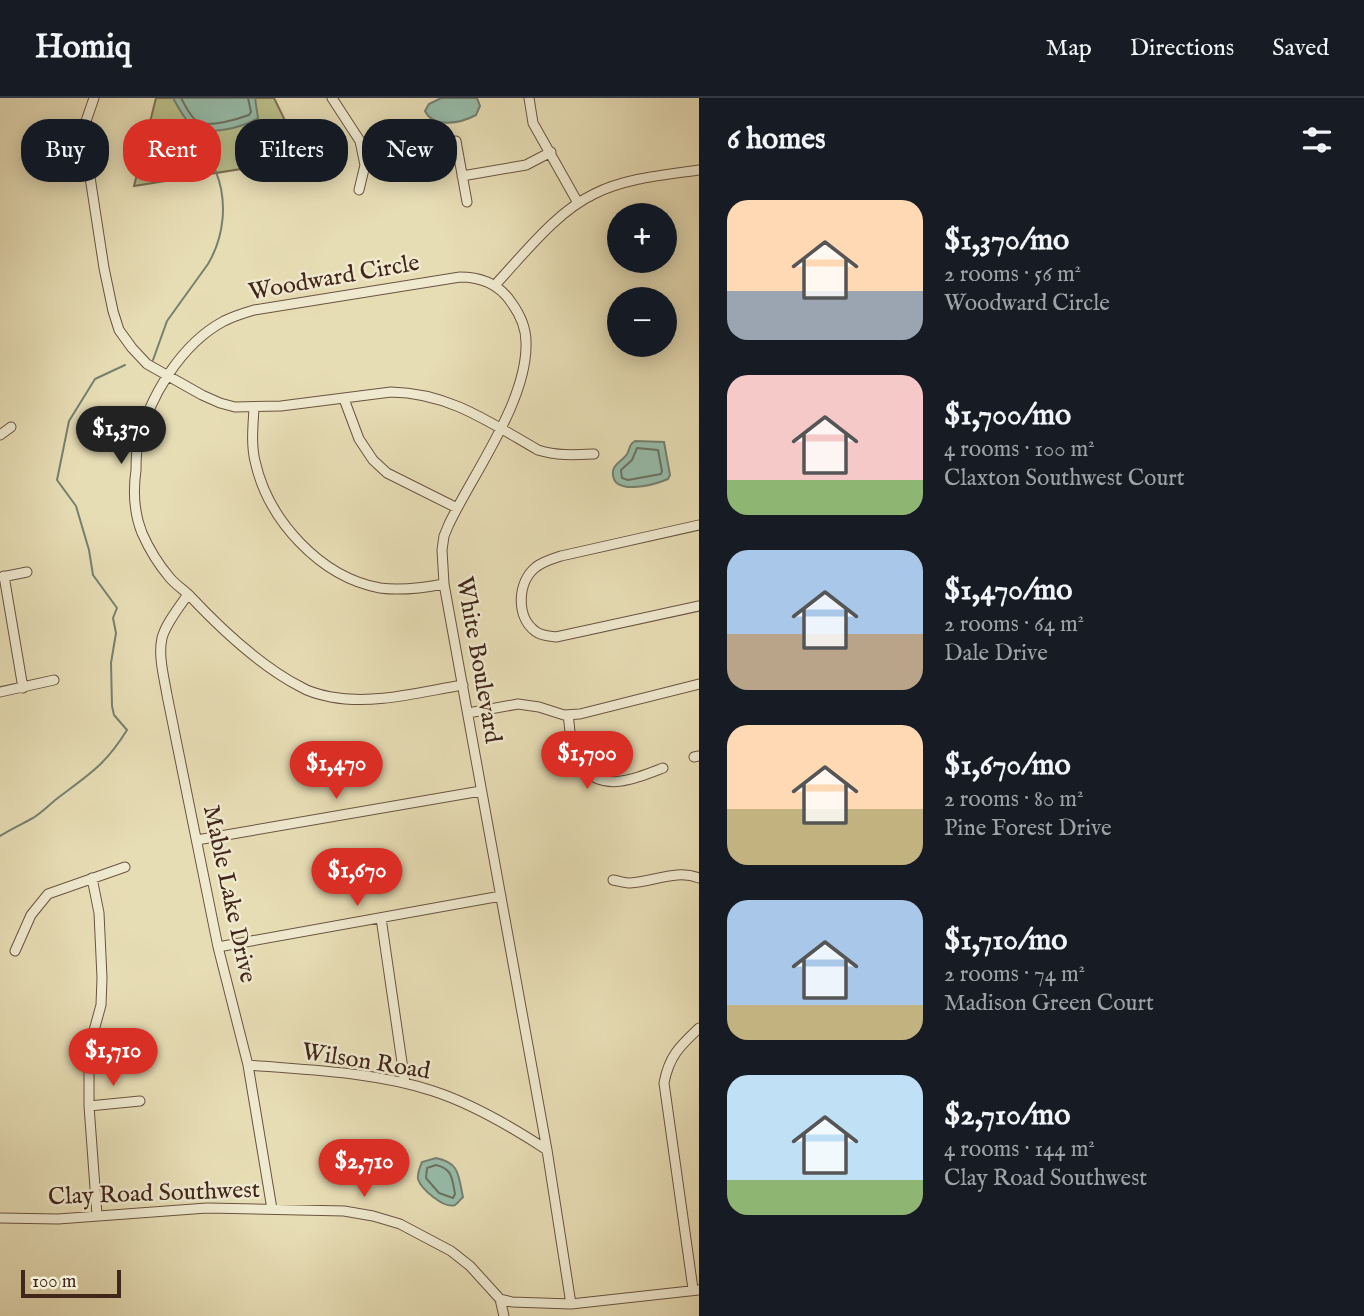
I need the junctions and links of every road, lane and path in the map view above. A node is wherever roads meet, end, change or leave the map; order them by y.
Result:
1 (94, 98) edge
2 (332, 98) edge
3 (529, 98) edge
4 (457, 147) edge
5 (551, 152) junction
6 (699, 170) edge
7 (462, 176) junction
8 (359, 190) dead end
9 (467, 202) dead end
10 (578, 204) junction
11 (495, 285) junction
12 (168, 376) junction
13 (344, 399) junction
14 (254, 408) junction
15 (11, 427) dead end
16 (500, 429) junction
17 (0, 435) edge
18 (594, 454) dead end
19 (457, 508) junction
20 (699, 525) edge
21 (27, 572) dead end
22 (2, 577) edge
23 (444, 584) junction
24 (188, 594) junction
25 (699, 606) edge
26 (54, 680) dead end
27 (699, 684) edge
28 (463, 685) junction
29 (23, 688) junction
30 (0, 692) edge
31 (468, 713) junction
32 (568, 715) junction
33 (663, 768) dead end
34 (481, 790) junction
35 (197, 840) junction
36 (125, 867) dead end
37 (698, 876) edge
38 (92, 878) junction
39 (613, 880) dead end
40 (501, 896) junction
41 (381, 918) junction
42 (218, 947) junction
43 (15, 951) dead end
44 (699, 1028) edge
45 (248, 1065) junction
46 (405, 1083) junction
47 (139, 1101) dead end
48 (89, 1106) junction
49 (547, 1150) junction
50 (272, 1209) junction
51 (97, 1215) junction
52 (0, 1218) edge
53 (696, 1289) edge
54 (500, 1299) junction
55 (571, 1304) junction
56 (505, 1316) edge

1 - 12 street
2 - 8 street
3 - 5 street
4 - 7 street
5 - 7 street
5 - 10 street
6 - 10 street
7 - 9 street
10 - 11 street
11 - 12 street, Woodward Circle
11 - 16 street, White Boulevard
12 - 14 street
12 - 24 street, Woodward Circle
13 - 14 street
13 - 16 street
13 - 19 street
14 - 23 street
15 - 17 street
16 - 18 street
16 - 19 street, White Boulevard
19 - 23 street, White Boulevard
20 - 25 street
21 - 22 street
22 - 29 street
23 - 28 street, White Boulevard
24 - 28 street, Woodward Circle
24 - 35 street, Mable Lake Drive
26 - 29 street
27 - 32 street
28 - 31 street, White Boulevard
29 - 30 street
31 - 32 street
31 - 34 street, White Boulevard
32 - 33 street
34 - 35 street
34 - 40 street, White Boulevard
35 - 42 street, Mable Lake Drive
36 - 38 street
37 - 39 street
38 - 43 street
38 - 48 street
40 - 41 street
40 - 49 street, White Boulevard
41 - 42 street
41 - 46 street
42 - 45 street, Mable Lake Drive
44 - 53 street
45 - 46 street, Wilson Road
45 - 50 street, Mable Lake Drive
46 - 49 street, Wilson Road
47 - 48 street
48 - 51 street
49 - 55 street, White Boulevard
50 - 51 street, Clay Road Southwest
50 - 54 street, Clay Road Southwest
51 - 52 street, Clay Road Southwest
53 - 55 street
54 - 55 street
54 - 56 street

